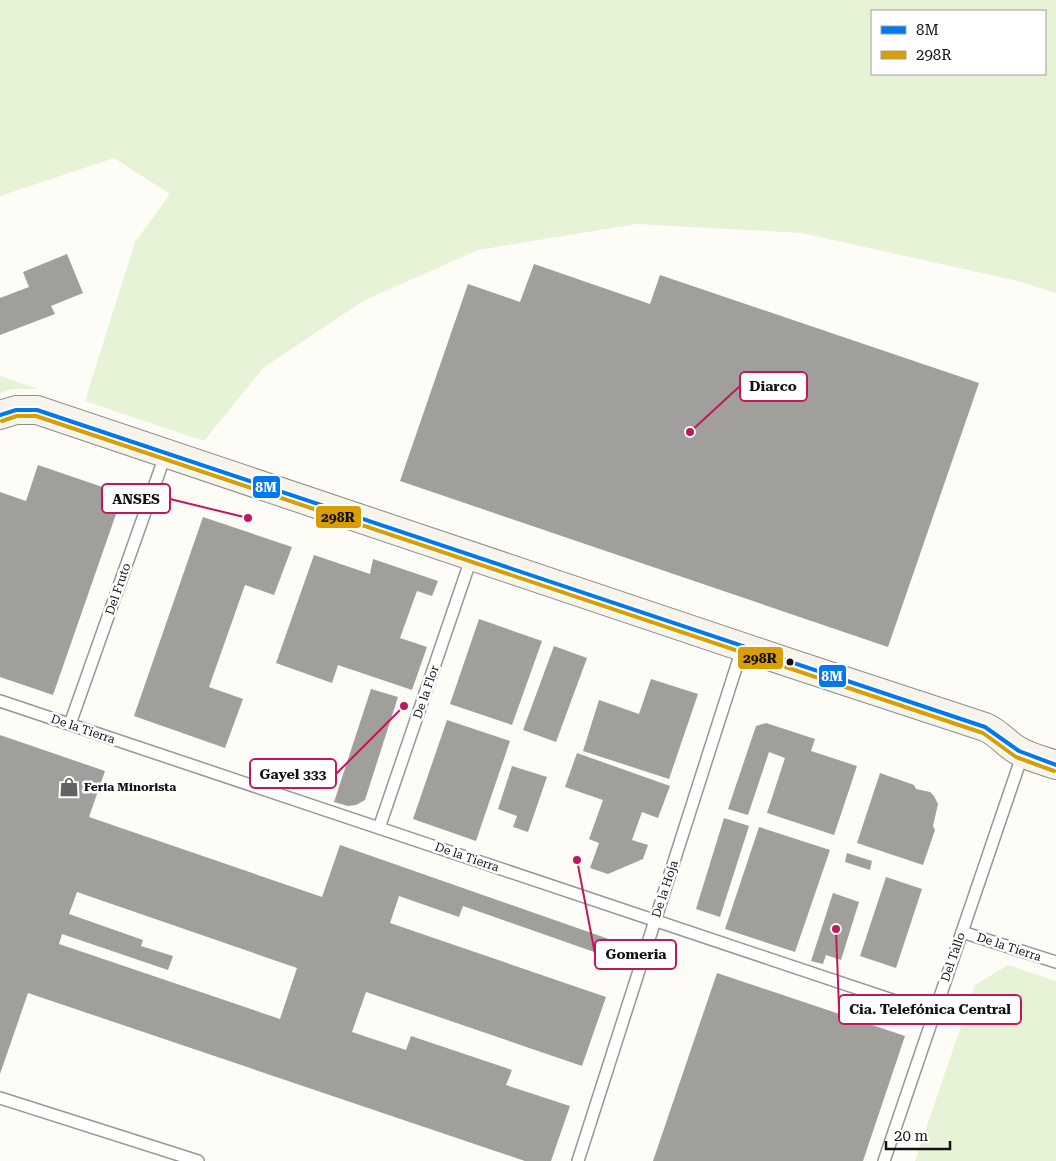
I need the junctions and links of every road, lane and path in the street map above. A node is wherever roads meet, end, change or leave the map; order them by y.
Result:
1 (0, 415) edge
2 (166, 453) junction
3 (472, 556) junction
4 (743, 646) junction
5 (0, 701) edge
6 (70, 724) junction
7 (1023, 754) junction
8 (1056, 764) edge
9 (380, 828) junction
10 (655, 921) junction
11 (962, 932) junction
12 (1054, 963) edge
13 (934, 1014) junction
14 (0, 1098) edge
15 (198, 1161) edge
16 (578, 1161) edge
17 (884, 1161) edge

1 - 2 street
2 - 3 street
2 - 6 lane, Del Fruto
3 - 4 street
3 - 9 lane, De la Flor
4 - 7 street
4 - 10 lane, De la Hoja
5 - 6 lane, De la Tierra
6 - 9 lane, De la Tierra
7 - 8 street
7 - 11 lane, Del Tallo
9 - 10 lane, De la Tierra
10 - 13 lane, De la Tierra
10 - 16 lane, De la Hoja
11 - 12 lane, De la Tierra
11 - 13 lane, Del Tallo
13 - 17 lane, Del Tallo
14 - 15 lane

